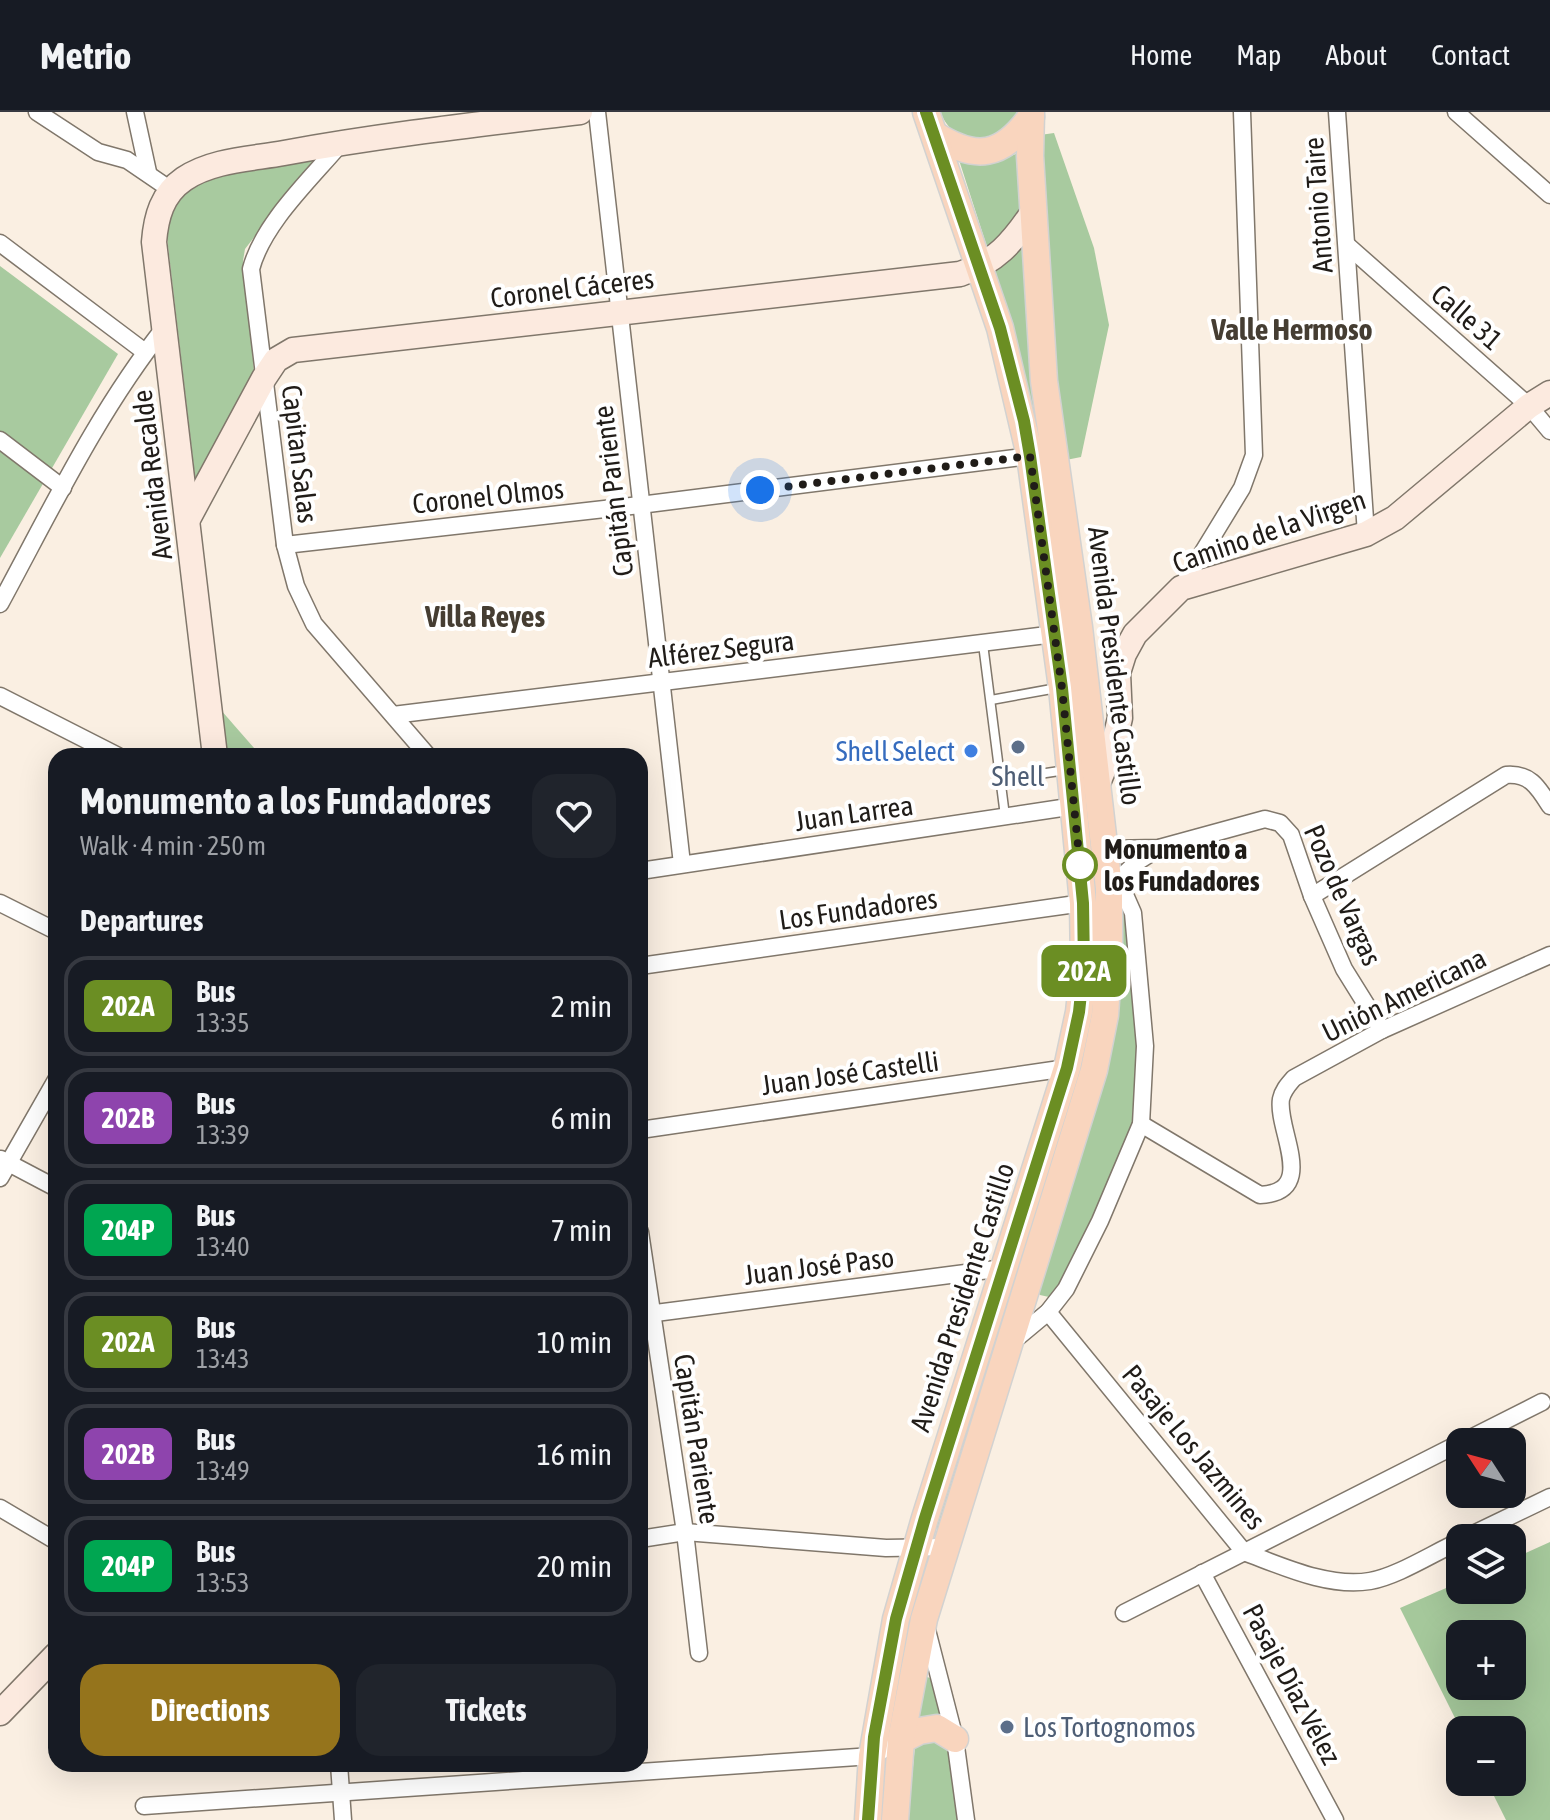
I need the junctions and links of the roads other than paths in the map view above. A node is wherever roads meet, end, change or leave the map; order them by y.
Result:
1 (37, 112) edge
2 (135, 112) edge
3 (580, 112) edge
4 (597, 112) edge
5 (1242, 112) edge
6 (1337, 112) edge
7 (1456, 112) edge
8 (1031, 114) edge
9 (930, 124) edge
10 (342, 142) junction
11 (148, 172) junction
12 (171, 190) junction
13 (1550, 195) edge
14 (1033, 212) junction
15 (0, 243) edge
16 (1347, 245) junction
17 (981, 267) junction
18 (619, 313) junction
19 (165, 327) junction
20 (145, 352) junction
21 (264, 378) junction
22 (1540, 399) edge
23 (1550, 431) edge
24 (0, 440) edge
25 (1030, 456) junction
26 (63, 488) junction
27 (640, 505) junction
28 (188, 519) junction
29 (1366, 534) junction
30 (285, 545) junction
31 (1181, 588) junction
32 (0, 604) edge
33 (1055, 634) junction
34 (983, 644) junction
35 (662, 683) junction
36 (1062, 688) junction
37 (0, 696) edge
38 (991, 700) junction
39 (393, 715) junction
40 (102, 748) edge
41 (214, 748) edge
42 (421, 748) edge
43 (1071, 769) junction
44 (1000, 780) junction
45 (1098, 783) junction
46 (1075, 806) junction
47 (1550, 806) edge
48 (1005, 817) junction
49 (1159, 848) junction
50 (1105, 849) junction
51 (682, 864) junction
52 (648, 870) edge
53 (1109, 888) junction
54 (1312, 896) junction
55 (0, 903) edge
56 (1083, 903) junction
57 (48, 927) edge
58 (1550, 955) edge
59 (648, 965) edge
60 (1382, 1030) junction
61 (1067, 1068) junction
62 (48, 1093) edge
63 (1141, 1124) junction
64 (648, 1129) edge
65 (3, 1167) edge
66 (48, 1185) edge
67 (1004, 1268) junction
68 (1048, 1312) junction
69 (648, 1314) edge
70 (648, 1325) edge
71 (1007, 1346) junction
72 (1542, 1402) dead end
73 (1491, 1428) edge
74 (1446, 1451) edge
75 (1550, 1497) edge
76 (0, 1508) edge
77 (1494, 1524) edge
78 (685, 1532) junction
79 (48, 1536) edge
80 (648, 1538) edge
81 (944, 1547) junction
82 (1446, 1547) edge
83 (916, 1548) junction
84 (1244, 1552) junction
85 (1202, 1573) junction
86 (1124, 1613) dead end
87 (924, 1619) junction
88 (699, 1653) dead end
89 (48, 1663) edge
90 (0, 1713) edge
91 (955, 1739) junction
92 (901, 1740) junction
93 (872, 1756) junction
94 (340, 1772) edge
95 (341, 1794) junction
96 (144, 1806) dead end
97 (343, 1820) edge
98 (868, 1820) edge
99 (895, 1820) edge
100 (966, 1820) edge
101 (1335, 1820) edge

1 - 11 street
2 - 11 street
3 - 10 street
4 - 18 street, Capitán Pariente
5 - 31 street
6 - 16 street, Antonio Taire
7 - 13 street
8 - 9 main road
8 - 14 main road, Avenida Presidente Castillo
9 - 17 main road, Avenida Presidente Castillo
10 - 12 street
10 - 21 street, Capitan Salas
11 - 12 street
12 - 19 street, Avenida Recalde
14 - 17 street, Coronel Cáceres
14 - 45 main road, Avenida Presidente Castillo
15 - 20 street
16 - 22 street, Calle 31
16 - 29 street, Antonio Taire
17 - 18 street, Coronel Cáceres
17 - 25 main road, Avenida Presidente Castillo
18 - 21 street, Coronel Cáceres
18 - 27 street, Capitán Pariente
19 - 20 street
19 - 28 street, Avenida Recalde
20 - 26 street
21 - 28 street, Coronel Cáceres
21 - 30 street, Capitan Salas
22 - 23 street, Calle 31
22 - 29 street, Camino de la Virgen
24 - 26 street
25 - 27 street, Coronel Olmos
25 - 33 main road, Avenida Presidente Castillo
26 - 32 street
27 - 30 street, Coronel Olmos
27 - 35 street, Capitán Pariente
28 - 41 street, Avenida Recalde
29 - 31 street, Camino de la Virgen
30 - 39 street, Capitan Salas
31 - 45 street, Camino de la Virgen
33 - 34 street, Alférez Segura
33 - 36 main road, Avenida Presidente Castillo
34 - 35 street, Alférez Segura
34 - 38 lane
35 - 39 street, Alférez Segura
35 - 51 street, Capitán Pariente
36 - 38 lane
36 - 43 main road, Avenida Presidente Castillo
37 - 40 street
38 - 44 lane
39 - 42 street, Capitan Salas
43 - 44 lane
43 - 46 main road, Avenida Presidente Castillo
44 - 48 lane
45 - 50 main road, Avenida Presidente Castillo
46 - 48 street, Juan Larrea
46 - 56 main road, Avenida Presidente Castillo
47 - 54 street
48 - 51 street, Juan Larrea
49 - 50 street
49 - 53 street
49 - 54 street, Pozo de Vargas
50 - 53 main road, Avenida Presidente Castillo
51 - 52 street, Juan Larrea
53 - 63 street
53 - 71 main road, Avenida Presidente Castillo
54 - 60 street, Pozo de Vargas
55 - 57 street
56 - 59 street, Los Fundadores
56 - 61 main road, Avenida Presidente Castillo
58 - 60 street, Unión Americana
60 - 63 street, Unión Americana
61 - 64 street, Juan José Castelli
61 - 67 main road, Avenida Presidente Castillo
62 - 65 street
63 - 68 street
65 - 66 street
67 - 69 street, Juan José Paso
67 - 83 main road, Avenida Presidente Castillo
68 - 71 street
68 - 84 street, Pasaje Los Jazmines
70 - 78 street, Capitán Pariente
71 - 81 main road, Avenida Presidente Castillo
72 - 73 street
74 - 84 street
75 - 77 street, Pasaje Los Jazmines
76 - 79 street
78 - 80 street
78 - 83 street
78 - 88 street, Capitán Pariente
81 - 83 street
81 - 87 main road, Avenida Presidente Castillo
82 - 84 street, Pasaje Los Jazmines
83 - 93 main road, Avenida Presidente Castillo
84 - 85 street
85 - 86 street
85 - 101 street, Pasaje Díaz Vélez
87 - 91 street
87 - 92 main road, Avenida Presidente Castillo
89 - 90 street
91 - 92 main road
91 - 100 street
92 - 93 street
92 - 99 main road, Avenida Presidente Castillo
93 - 95 street
93 - 98 main road, Avenida Presidente Castillo
94 - 95 street
95 - 96 street
95 - 97 street

